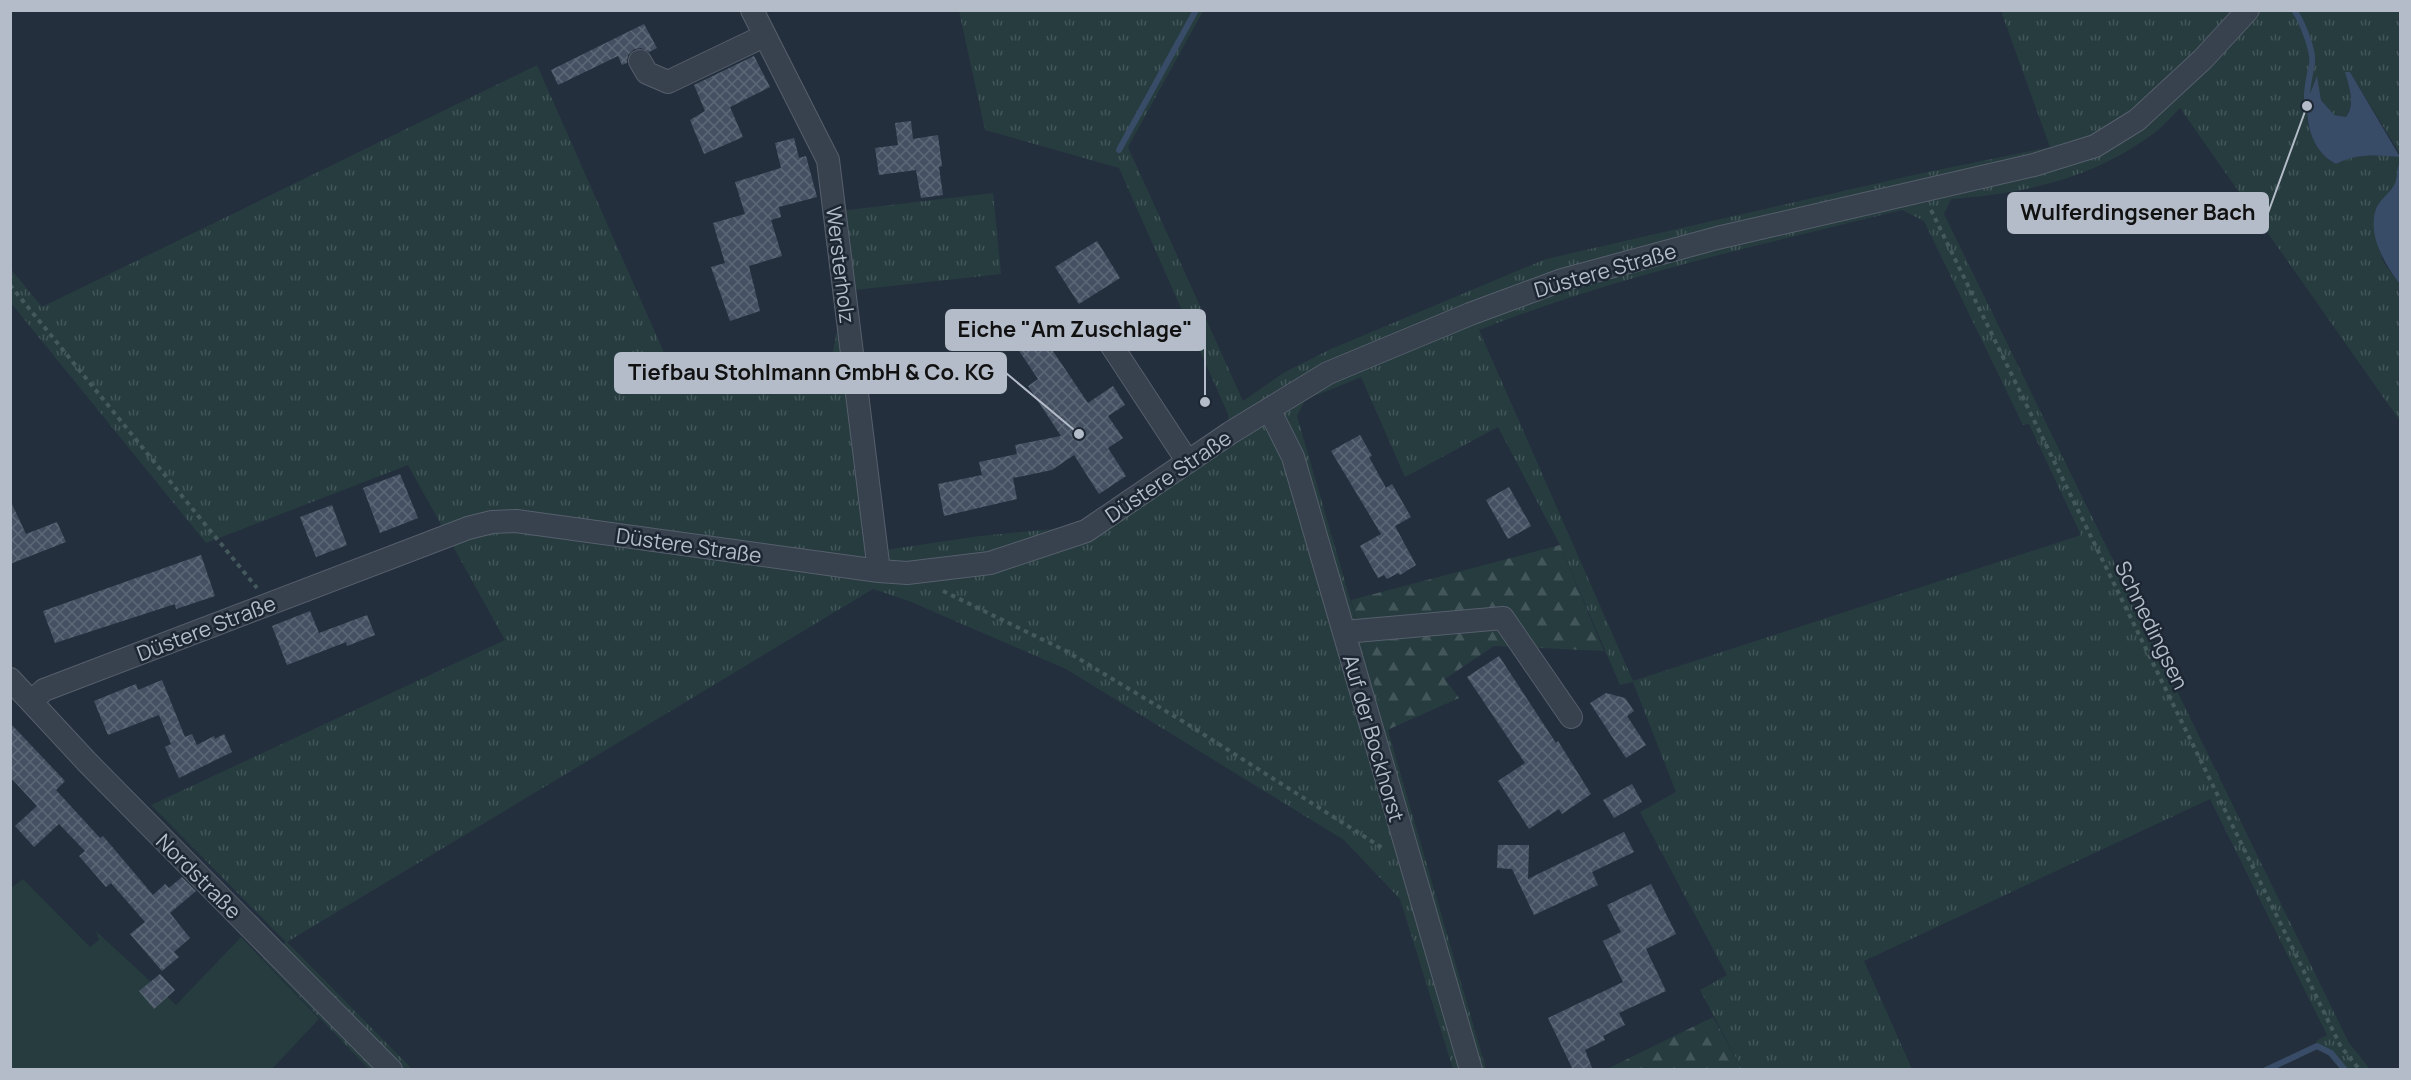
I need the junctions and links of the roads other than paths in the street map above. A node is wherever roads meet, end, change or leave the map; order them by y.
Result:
1 (752, 10) edge
2 (2248, 10) edge
3 (764, 36) junction
4 (640, 61) dead end
5 (1106, 337) dead end
6 (1269, 409) junction
7 (1188, 462) junction
8 (879, 572) junction
9 (1344, 632) junction
10 (10, 679) edge
11 (32, 700) junction
12 (1571, 717) dead end
13 (391, 1070) edge
14 (1471, 1070) edge

1 - 3 street, Wersterholz
2 - 6 street, Düstere Straße
3 - 4 street
3 - 8 street, Wersterholz
5 - 7 street
6 - 7 street, Düstere Straße
6 - 9 street, Auf der Bockhorst
7 - 8 street, Düstere Straße
8 - 11 street, Düstere Straße
9 - 12 street
9 - 14 street, Auf der Bockhorst
10 - 11 street, Nordstraße
11 - 13 street, Nordstraße

